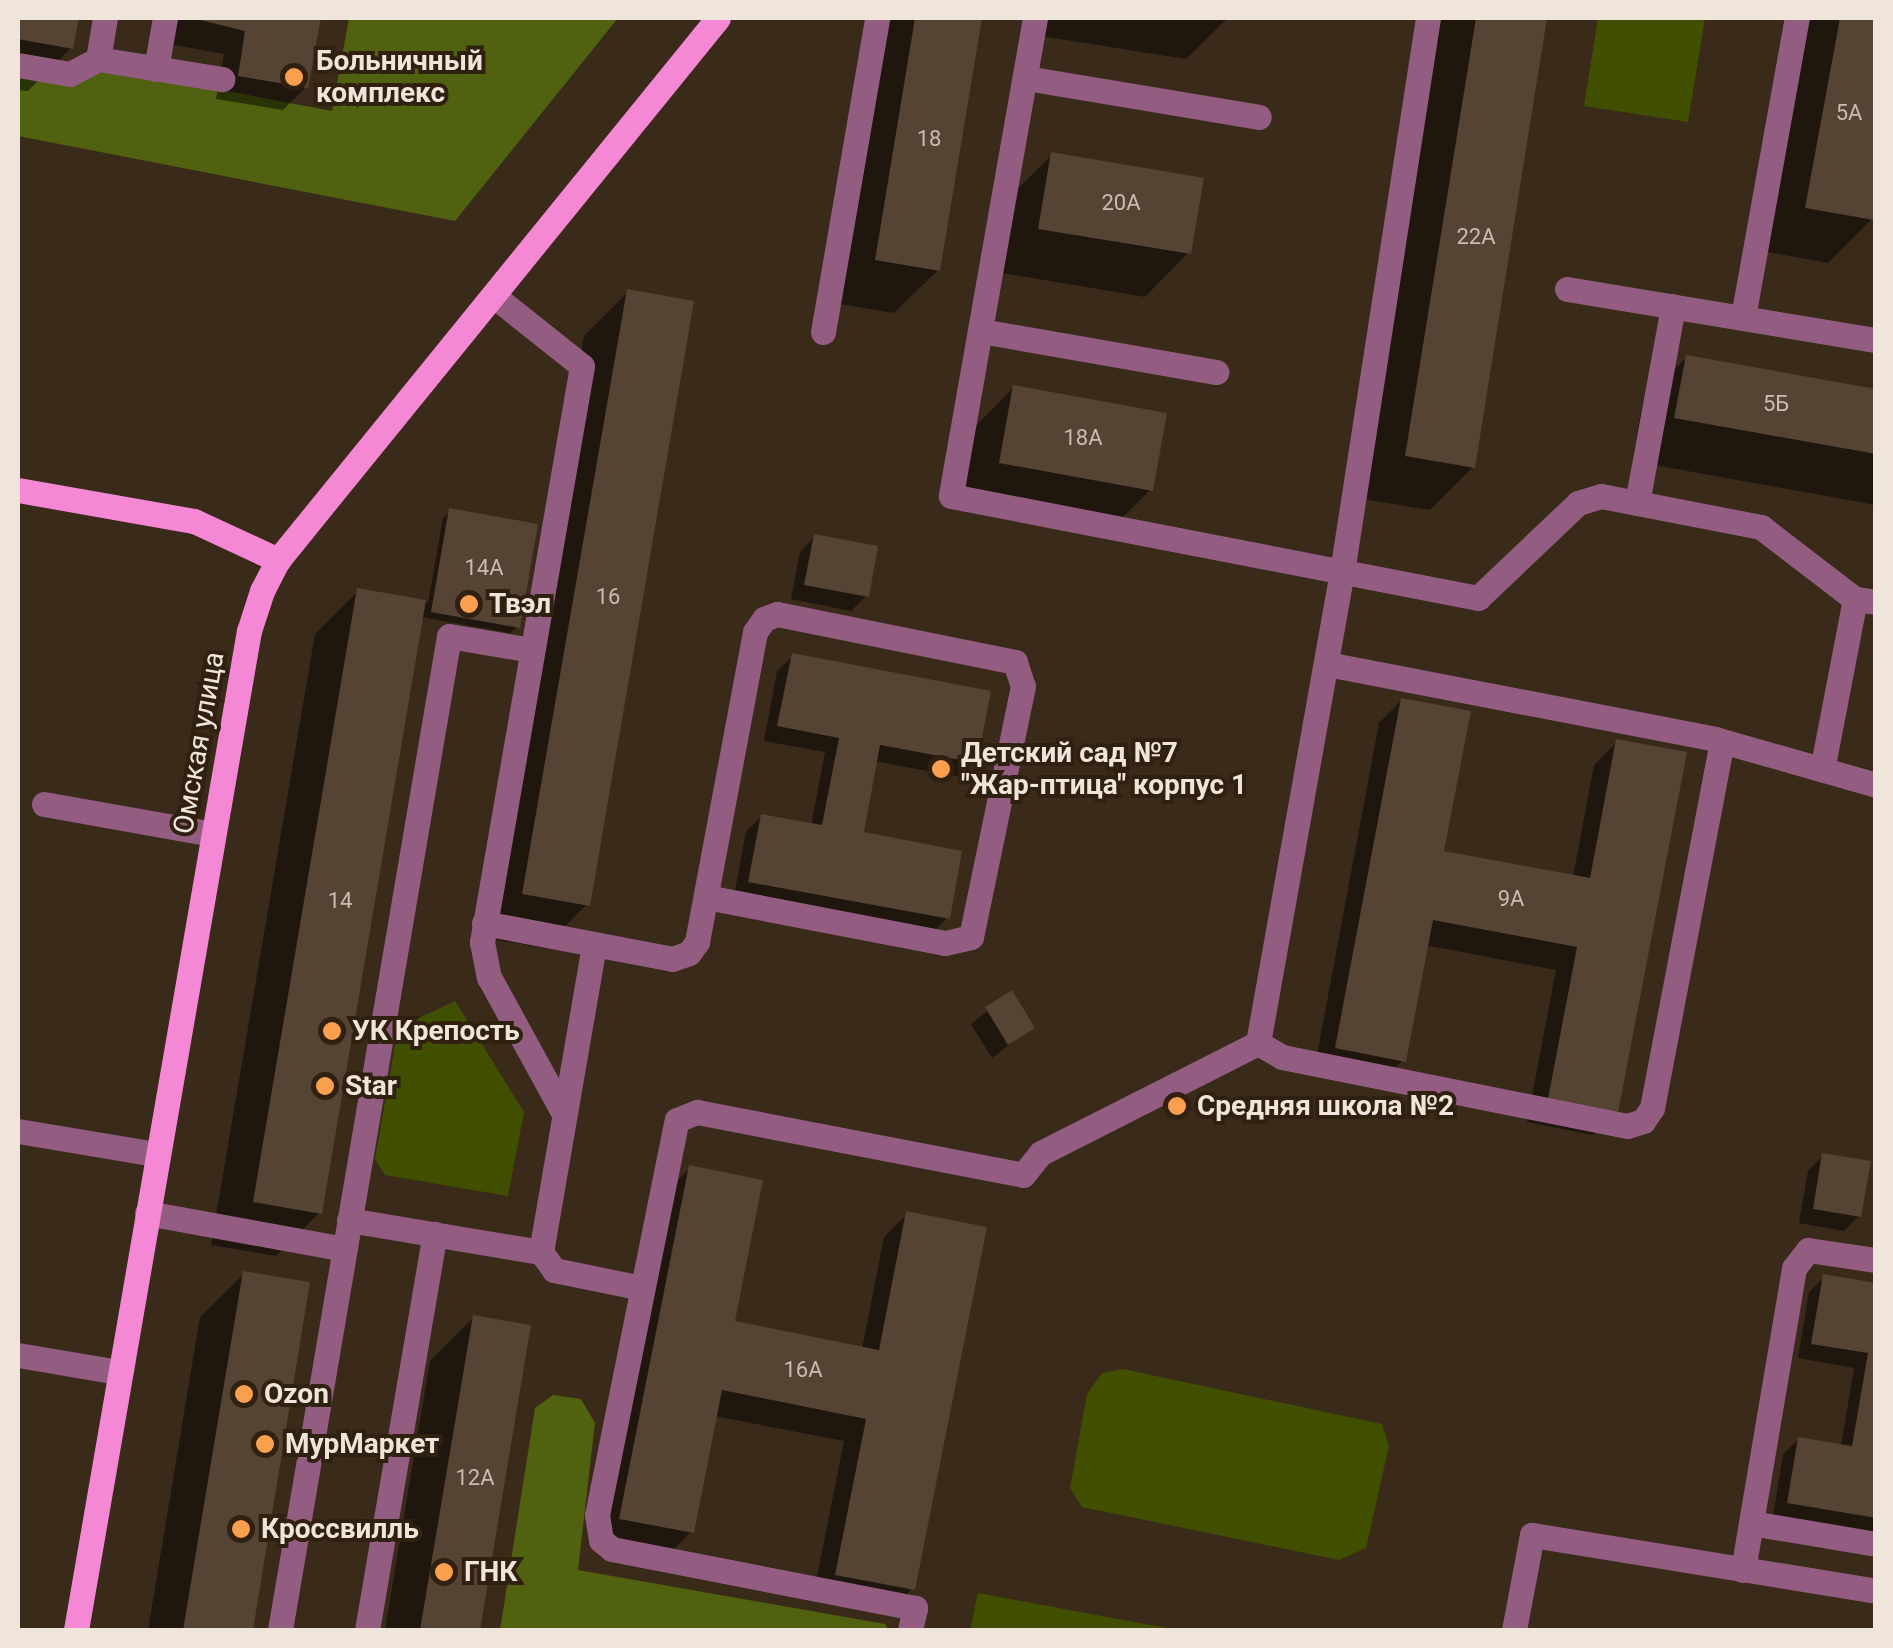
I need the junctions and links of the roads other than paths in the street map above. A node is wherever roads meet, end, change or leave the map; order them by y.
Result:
1 (105, 18) edge
2 (166, 18) edge
3 (718, 18) edge
4 (877, 18) edge
5 (1035, 18) edge
6 (1428, 18) edge
7 (1798, 18) edge
8 (98, 59) junction
9 (18, 66) edge
10 (156, 69) junction
11 (1026, 78) junction
12 (222, 79) dead end
13 (1258, 117) dead end
14 (1568, 289) dead end
15 (494, 296) junction
16 (1672, 306) junction
17 (1743, 317) junction
18 (981, 330) junction
19 (823, 332) dead end
20 (1876, 340) edge
21 (1216, 372) dead end
22 (18, 490) edge
23 (1637, 503) junction
24 (278, 560) junction
25 (1342, 572) junction
26 (1865, 600) edge
27 (532, 650) junction
28 (1327, 664) junction
29 (1721, 744) junction
30 (1823, 765) junction
31 (1876, 785) edge
32 (44, 804) dead end
33 (213, 834) junction
34 (706, 896) junction
35 (484, 923) junction
36 (594, 945) junction
37 (1258, 1043) junction
38 (564, 1114) junction
39 (18, 1131) edge
40 (156, 1154) junction
41 (147, 1213) junction
42 (349, 1220) junction
43 (435, 1234) junction
44 (345, 1249) junction
45 (541, 1252) junction
46 (1876, 1260) edge
47 (642, 1288) junction
48 (18, 1355) edge
49 (118, 1372) junction
50 (1751, 1524) junction
51 (1876, 1544) edge
52 (1743, 1570) junction
53 (1876, 1592) edge
54 (76, 1630) edge
55 (280, 1630) edge
56 (367, 1630) edge
57 (910, 1630) edge
58 (1514, 1630) edge

1 - 8 lane
2 - 10 lane
3 - 15 main road, Омская улица
4 - 19 lane
5 - 11 lane
6 - 25 lane
7 - 17 lane
8 - 9 lane
8 - 10 lane
10 - 12 lane
11 - 13 lane
11 - 18 lane
14 - 16 lane
15 - 24 main road, Омская улица
15 - 27 lane
16 - 17 lane
16 - 23 lane
17 - 20 lane
18 - 21 lane
18 - 25 lane
22 - 24 main road
23 - 25 lane
23 - 26 lane
24 - 33 main road, Омская улица
25 - 28 lane
26 - 30 lane
27 - 35 lane
27 - 42 lane
28 - 29 lane
28 - 37 lane
29 - 30 lane
29 - 37 lane
30 - 31 lane
32 - 33 lane
33 - 40 main road, Омская улица
34 - 34 lane
34 - 36 lane
35 - 36 lane
35 - 38 lane
36 - 38 lane
37 - 47 lane
38 - 45 lane
39 - 40 lane
40 - 41 main road, Омская улица
41 - 44 lane
41 - 49 main road, Омская улица
42 - 43 lane
42 - 44 lane
43 - 45 lane
43 - 56 lane
44 - 55 lane
45 - 47 lane
46 - 50 lane
47 - 57 lane
48 - 49 lane
49 - 54 main road, Омская улица
50 - 51 lane
50 - 52 lane
52 - 53 lane
52 - 58 lane

